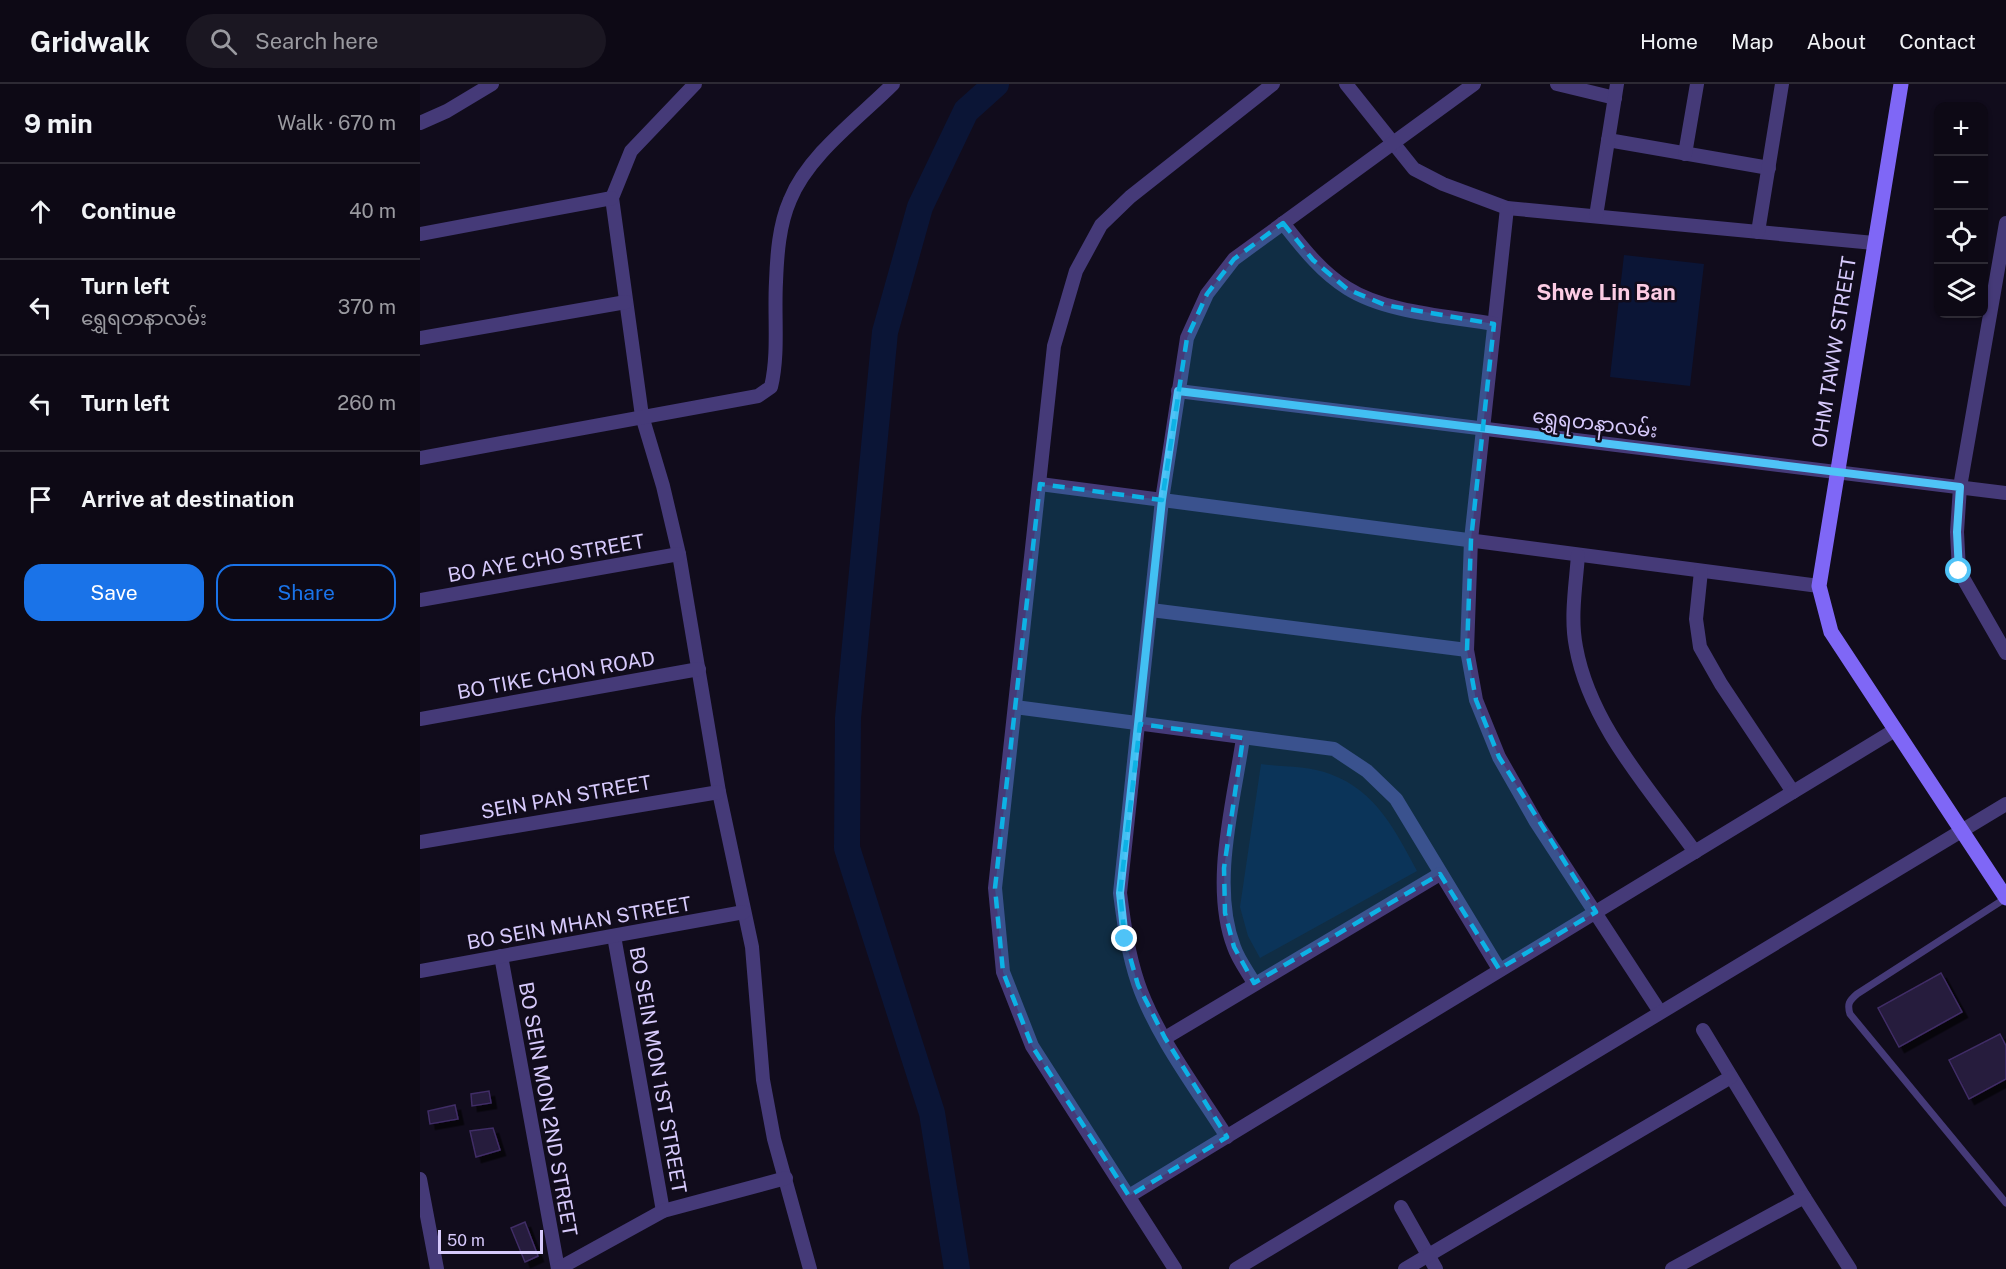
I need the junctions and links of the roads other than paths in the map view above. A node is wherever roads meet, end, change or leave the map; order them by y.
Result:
1 (492, 84) edge
2 (695, 84) edge
3 (893, 84) edge
4 (1273, 84) edge
5 (1346, 84) edge
6 (1474, 84) edge
7 (1557, 84) edge
8 (1697, 84) edge
9 (1782, 84) edge
10 (1900, 84) edge
11 (1616, 91) edge
12 (420, 123) edge
13 (1608, 140) junction
14 (1394, 142) junction
15 (1686, 154) junction
16 (1768, 168) junction
17 (612, 198) junction
18 (1507, 208) junction
19 (1596, 216) junction
20 (1283, 223) junction
21 (2006, 223) edge
22 (1758, 232) junction
23 (420, 234) edge
24 (1874, 243) junction
25 (626, 302) junction
26 (1494, 324) junction
27 (420, 338) edge
28 (1178, 391) junction
29 (642, 416) junction
30 (1482, 429) junction
31 (420, 458) edge
32 (1836, 472) junction
33 (1040, 484) junction
34 (1960, 487) junction
35 (2006, 494) edge
36 (1162, 500) junction
37 (1471, 540) junction
38 (679, 554) junction
39 (1578, 555) junction
40 (1701, 571) junction
41 (1819, 586) junction
42 (420, 600) edge
43 (1151, 610) junction
44 (1467, 650) junction
45 (2006, 653) edge
46 (699, 669) junction
47 (1015, 707) junction
48 (420, 718) edge
49 (1140, 724) junction
50 (1895, 730) junction
51 (1243, 738) junction
52 (719, 792) junction
53 (1793, 792) junction
54 (2006, 804) edge
55 (1962, 830) junction
56 (420, 842) edge
57 (1695, 852) junction
58 (1440, 874) junction
59 (2006, 898) edge
60 (744, 912) junction
61 (1596, 912) junction
62 (614, 936) junction
63 (501, 956) junction
64 (1498, 969) junction
65 (420, 971) edge
66 (1254, 983) junction
67 (1660, 1012) junction
68 (1703, 1030) dead end
69 (1165, 1038) junction
70 (1731, 1077) junction
71 (1227, 1137) junction
72 (786, 1178) junction
73 (420, 1179) edge
74 (1129, 1196) junction
75 (1804, 1197) junction
76 (2006, 1203) edge
77 (1401, 1207) dead end
78 (663, 1211) junction
79 (1428, 1255) junction
80 (437, 1269) edge
81 (558, 1269) edge
82 (810, 1269) edge
83 (1175, 1269) edge
84 (1236, 1269) edge
85 (1405, 1269) edge
86 (1436, 1269) edge
87 (1672, 1269) edge
88 (1850, 1269) edge

1 - 12 street
2 - 17 street
3 - 29 street
4 - 33 street
5 - 14 street
6 - 14 street
7 - 11 street
8 - 15 street
9 - 16 street
10 - 24 street, OHM TAWW STREET
11 - 13 street
13 - 15 street
13 - 19 street
14 - 18 street
14 - 20 street
15 - 16 street
16 - 22 street
17 - 23 street
17 - 25 street
18 - 19 street
18 - 26 street
19 - 22 street
20 - 26 street
20 - 28 street
21 - 34 street
22 - 24 street
24 - 32 street, OHM TAWW STREET
25 - 27 street
25 - 29 street
26 - 30 street
28 - 30 street, ရွှေရတနာလမ်း
28 - 36 street
29 - 31 street
29 - 38 street
30 - 32 street, ရွှေရတနာလမ်း
30 - 37 street
32 - 34 street, ရွှေရတနာလမ်း
32 - 41 street, OHM TAWW STREET
33 - 36 street
33 - 47 street
34 - 35 street, ရွှေရတနာလမ်း
34 - 45 street
36 - 37 street
36 - 43 street
37 - 39 street
37 - 44 street
38 - 42 street, BO AYE CHO STREET
38 - 46 street
39 - 40 street
39 - 57 street
40 - 41 street
40 - 53 street
41 - 50 street, OHM TAWW STREET
43 - 44 street
43 - 49 street
44 - 61 street
46 - 48 street, BO TIKE CHON ROAD
46 - 52 street
47 - 49 street
47 - 74 street
49 - 51 street
49 - 69 street
50 - 53 street
50 - 55 street, OHM TAWW STREET
51 - 58 street
51 - 66 street
52 - 56 street, SEIN PAN STREET
52 - 60 street
53 - 57 street
54 - 55 street
55 - 59 street, OHM TAWW STREET
55 - 67 street
57 - 61 street
58 - 64 street
58 - 66 street
59 - 76 lane
60 - 62 street, BO SEIN MHAN STREET
60 - 72 street
61 - 64 street
61 - 67 street
62 - 63 street, BO SEIN MHAN STREET
62 - 78 street, BO SEIN MON 1ST STREET
63 - 65 street, BO SEIN MHAN STREET
63 - 81 street, BO SEIN MON 2ND STREET
64 - 71 street
66 - 69 street
67 - 84 street
68 - 70 street
69 - 71 street
70 - 75 street
70 - 79 street
71 - 74 street
72 - 78 street
72 - 82 street
73 - 80 street
74 - 83 street
75 - 87 street
75 - 88 street
77 - 79 street
78 - 81 street
79 - 85 street
79 - 86 street

